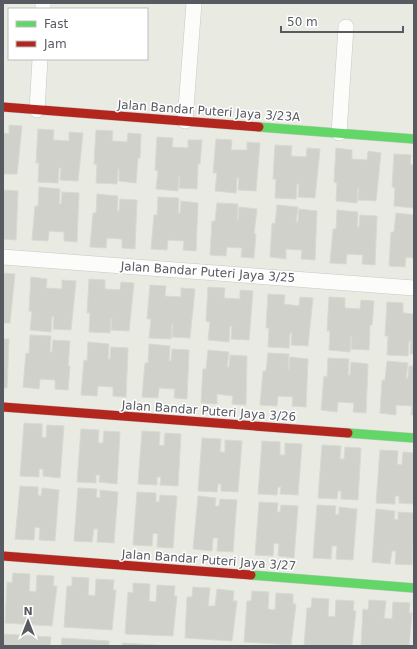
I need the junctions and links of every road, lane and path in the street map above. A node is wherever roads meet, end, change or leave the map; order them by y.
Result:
1 (194, 3) edge
2 (346, 27) dead end
3 (40, 60) edge
4 (3, 107) edge
5 (37, 110) junction
6 (185, 121) junction
7 (339, 133) junction
8 (414, 139) edge
9 (3, 256) edge
10 (414, 288) edge
11 (3, 407) edge
12 (414, 438) edge
13 (3, 556) edge
14 (414, 588) edge

1 - 6 street
2 - 7 street
3 - 5 street
4 - 5 street, Jalan Bandar Puteri Jaya 3/23A
5 - 6 street, Jalan Bandar Puteri Jaya 3/23A
6 - 7 street, Jalan Bandar Puteri Jaya 3/23A
7 - 8 street, Jalan Bandar Puteri Jaya 3/23A
9 - 10 street, Jalan Bandar Puteri Jaya 3/25
11 - 12 street, Jalan Bandar Puteri Jaya 3/26
13 - 14 street, Jalan Bandar Puteri Jaya 3/27

